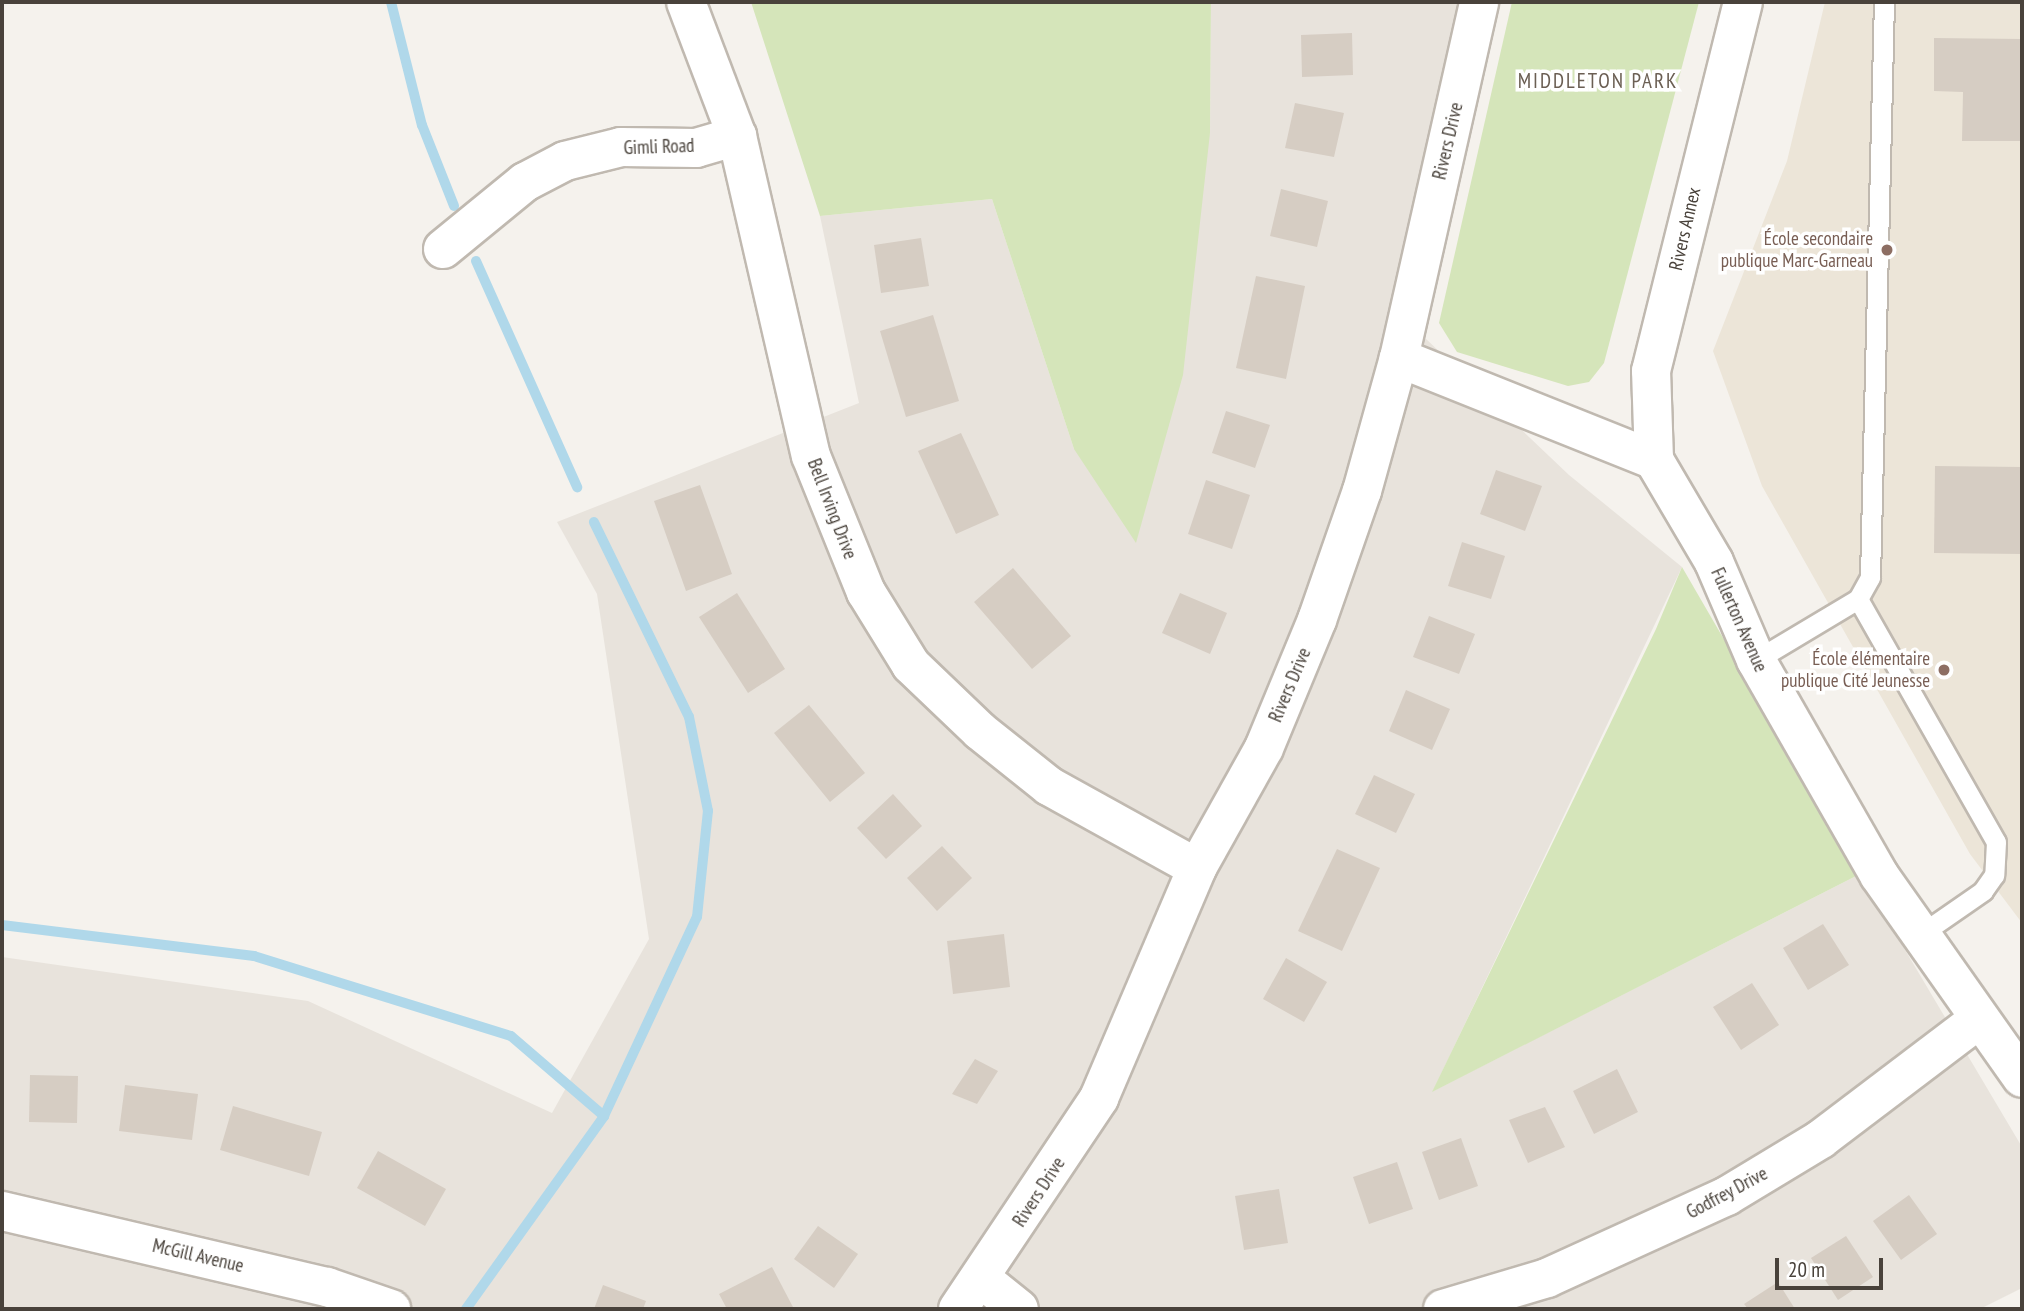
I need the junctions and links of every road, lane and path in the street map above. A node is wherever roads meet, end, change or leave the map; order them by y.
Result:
1 (686, 2) edge
2 (1479, 2) edge
3 (1743, 2) edge
4 (1884, 2) edge
5 (737, 136) junction
6 (443, 249) dead end
7 (1399, 358) junction
8 (1654, 460) junction
9 (1858, 599) junction
10 (1756, 660) junction
11 (1197, 868) junction
12 (1918, 936) junction
13 (1979, 1019) junction
14 (2022, 1078) edge
15 (2, 1211) edge
16 (983, 1280) junction
17 (391, 1309) edge
18 (958, 1309) edge
19 (1019, 1309) edge
20 (1443, 1309) edge

1 - 5 street, Bell Irving Drive
2 - 7 street, Rivers Drive
3 - 8 street, Rivers Annex
4 - 9 lane
5 - 6 street, Gimli Road
5 - 11 street, Bell Irving Drive
7 - 8 street
7 - 11 street, Rivers Drive
8 - 10 street, Fullerton Avenue
9 - 10 lane
9 - 12 lane
10 - 12 street, Fullerton Avenue
11 - 16 street, Rivers Drive
12 - 13 street, Fullerton Avenue
13 - 14 street, Fullerton Avenue
13 - 20 street, Godfrey Drive
15 - 17 street, McGill Avenue
16 - 18 street, Rivers Drive
16 - 19 street

